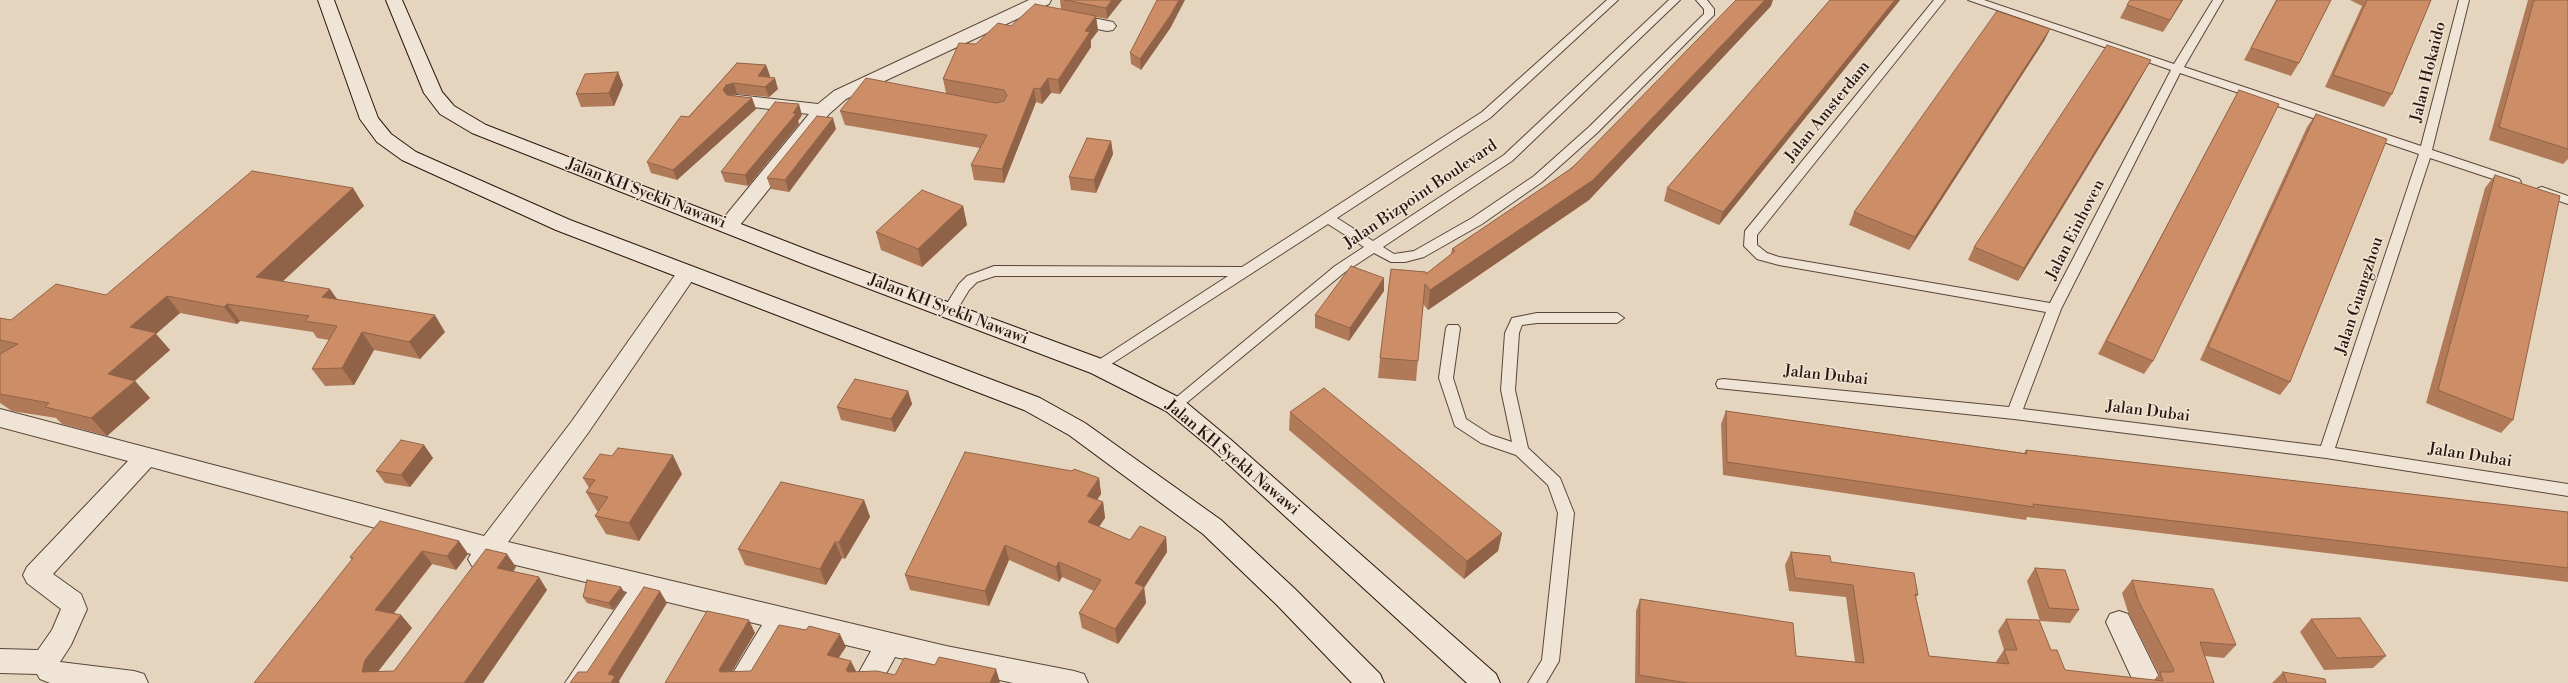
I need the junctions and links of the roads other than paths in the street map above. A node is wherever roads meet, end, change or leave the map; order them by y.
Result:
1 (326, 0) edge
2 (394, 0) edge
3 (1612, 0) edge
4 (1675, 0) edge
5 (1702, 0) edge
6 (1940, 0) edge
7 (1979, 0) edge
8 (2218, 0) edge
9 (2464, 0) edge
10 (1049, 10) edge
11 (1107, 26) dead end
12 (2178, 67) junction
13 (865, 85) junction
14 (895, 91) edge
15 (738, 100) edge
16 (822, 110) junction
17 (2426, 151) junction
18 (2568, 200) edge
19 (1329, 219) junction
20 (729, 225) junction
21 (1372, 248) junction
22 (1247, 272) junction
23 (687, 274) junction
24 (950, 310) junction
25 (2054, 310) junction
26 (1617, 318) dead end
27 (1453, 328) dead end
28 (1099, 366) junction
29 (1723, 384) dead end
30 (1174, 406) junction
31 (2014, 413) junction
32 (0, 418) edge
33 (1521, 451) junction
34 (2326, 452) junction
35 (145, 458) junction
36 (2568, 490) edge
37 (489, 548) junction
38 (466, 579) edge
39 (645, 586) junction
40 (781, 618) junction
41 (2119, 622) dead end
42 (890, 644) junction
43 (0, 661) edge
44 (45, 662) junction
45 (134, 683) edge
46 (579, 683) edge
47 (742, 683) edge
48 (867, 683) edge
49 (1074, 683) edge
50 (1370, 683) edge
51 (1486, 683) edge
52 (1537, 683) edge
53 (2148, 683) edge

1 - 23 main road
2 - 20 main road, Jalan KH Syekh Nawawi
3 - 19 lane, Jalan Bizpoint Boulevard
4 - 21 lane, Jalan Bizpoint Boulevard
5 - 21 lane
6 - 25 lane, Jalan Amsterdam
7 - 12 lane
8 - 12 lane, Jalan Einhoven
9 - 17 lane, Jalan Hokaido
10 - 11 main road
10 - 13 main road
12 - 17 lane
12 - 25 lane, Jalan Einhoven
13 - 14 main road
13 - 16 main road
15 - 16 main road
16 - 20 main road
17 - 18 lane
17 - 34 lane, Jalan Guangzhou
19 - 21 lane
19 - 22 lane, Jalan Bizpoint Boulevard
20 - 24 main road, Jalan KH Syekh Nawawi
21 - 30 lane, Jalan Bizpoint Boulevard
22 - 24 lane
22 - 28 lane, Jalan Bizpoint Boulevard
23 - 37 main road
23 - 50 main road
24 - 28 main road, Jalan KH Syekh Nawawi
25 - 31 lane, Jalan Einhoven
26 - 33 lane
27 - 33 lane
28 - 30 main road, Jalan KH Syekh Nawawi
29 - 31 lane, Jalan Dubai
30 - 51 main road, Jalan KH Syekh Nawawi
31 - 34 lane, Jalan Dubai
32 - 35 main road
33 - 52 lane
34 - 36 lane, Jalan Dubai
35 - 37 main road
35 - 44 main road
37 - 38 main road
37 - 39 main road
39 - 40 main road
39 - 46 main road
40 - 42 main road
40 - 47 main road
41 - 53 main road
42 - 48 main road
42 - 49 main road
43 - 44 main road
44 - 45 main road

